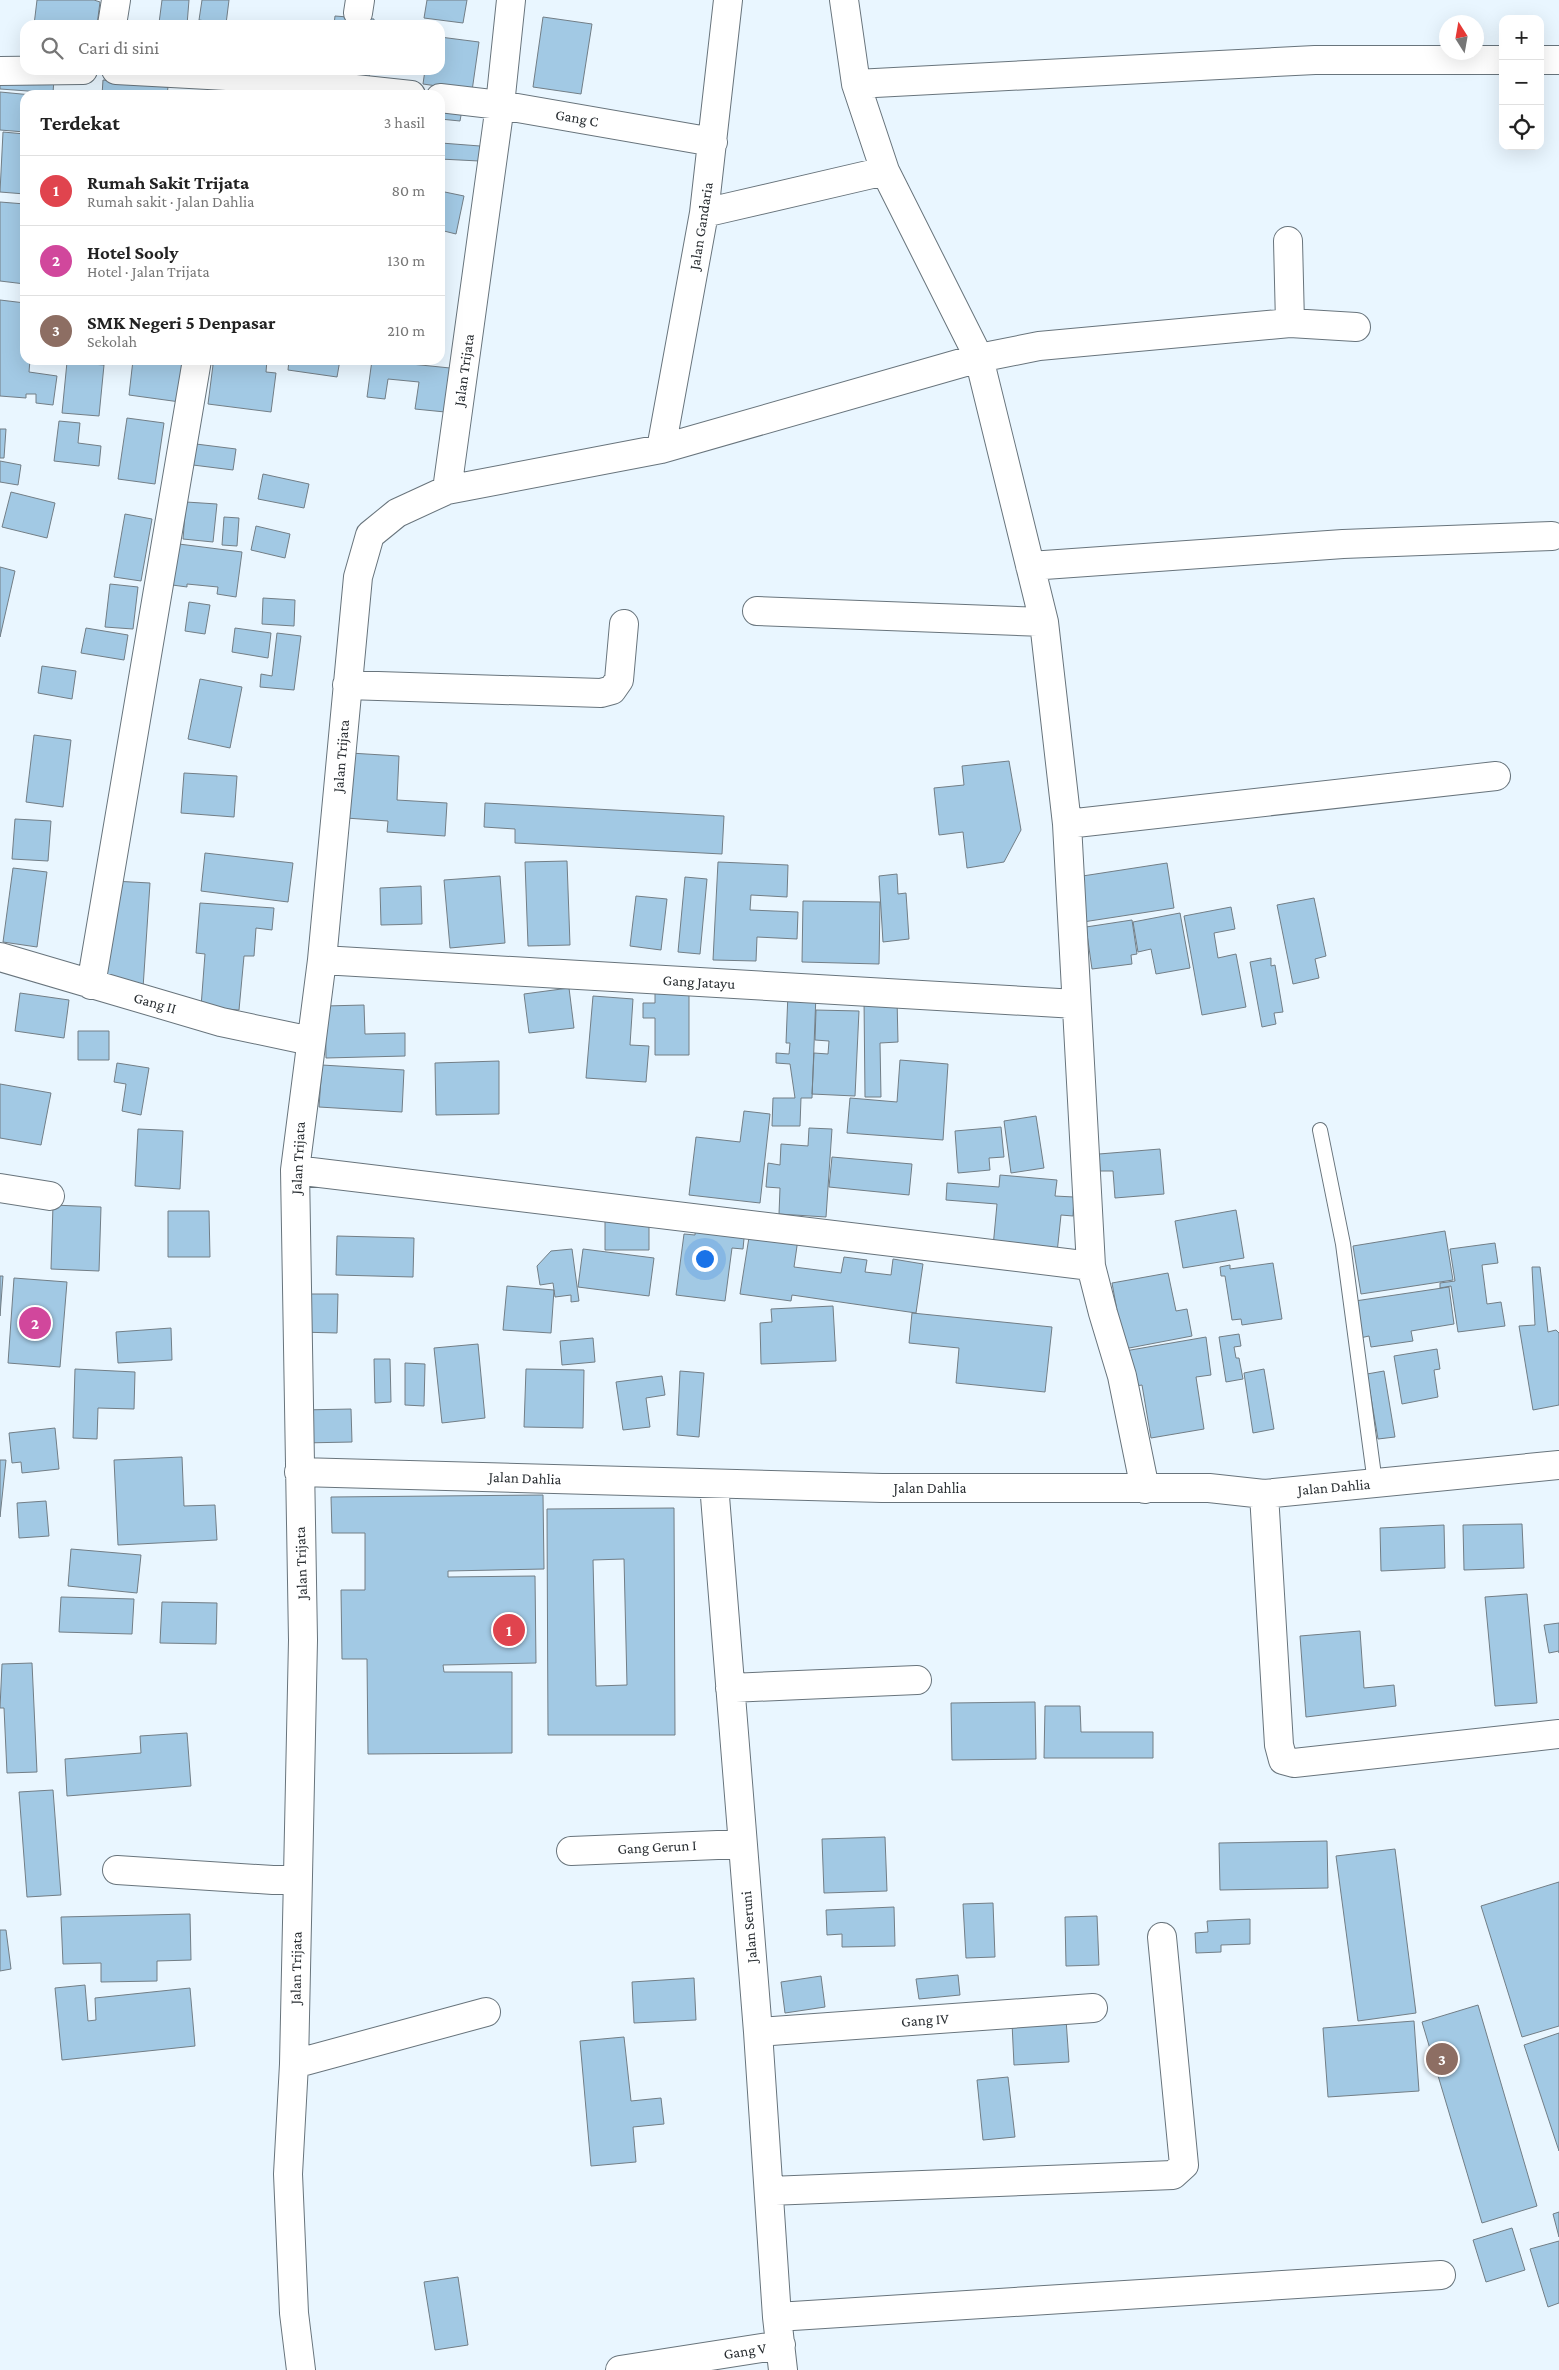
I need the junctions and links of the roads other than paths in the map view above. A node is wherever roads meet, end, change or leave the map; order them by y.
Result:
1 (116, 0) edge
2 (511, 0) edge
3 (728, 0) edge
4 (844, 0) edge
5 (113, 20) edge
6 (1499, 60) edge
7 (1544, 60) edge
8 (1559, 60) edge
9 (0, 71) edge
10 (20, 71) edge
11 (156, 75) edge
12 (856, 84) junction
13 (244, 86) edge
14 (318, 90) edge
15 (445, 99) edge
16 (500, 105) junction
17 (713, 142) junction
18 (885, 171) junction
19 (704, 213) junction
20 (1288, 241) dead end
21 (1290, 323) junction
22 (1356, 327) dead end
23 (979, 358) junction
24 (196, 365) edge
25 (661, 450) junction
26 (447, 490) junction
27 (1552, 536) dead end
28 (1030, 566) junction
29 (757, 611) dead end
30 (1044, 622) junction
31 (624, 624) dead end
32 (347, 685) junction
33 (1496, 776) dead end
34 (1067, 824) junction
35 (0, 957) edge
36 (322, 960) junction
37 (92, 984) junction
38 (1076, 1004) junction
39 (311, 1041) junction
40 (1320, 1130) dead end
41 (295, 1170) junction
42 (0, 1188) edge
43 (50, 1196) dead end
44 (1091, 1266) junction
45 (1559, 1465) edge
46 (299, 1472) junction
47 (1375, 1483) junction
48 (714, 1484) junction
49 (1145, 1489) junction
50 (1264, 1494) junction
51 (917, 1680) dead end
52 (730, 1688) junction
53 (1559, 1734) edge
54 (742, 1844) junction
55 (571, 1851) dead end
56 (116, 1870) dead end
57 (297, 1879) junction
58 (1162, 1937) dead end
59 (1092, 2008) dead end
60 (486, 2012) dead end
61 (758, 2032) junction
62 (294, 2064) junction
63 (769, 2191) junction
64 (1441, 2275) dead end
65 (777, 2317) junction
66 (782, 2358) edge
67 (301, 2370) edge
68 (620, 2370) edge

1 - 5 street
2 - 16 street, Jalan Trijata
3 - 17 street, Jalan Gandaria
4 - 12 street
6 - 12 street
7 - 8 street
9 - 10 street
11 - 13 street
12 - 18 street
13 - 14 street
15 - 16 street, Gang C
16 - 17 street, Gang C
16 - 26 street, Jalan Trijata
17 - 19 street, Jalan Gandaria
18 - 19 street
18 - 23 street
19 - 25 street, Jalan Gandaria
20 - 21 street
21 - 22 street
21 - 23 street
23 - 25 street
23 - 28 street
24 - 37 street
25 - 26 street
26 - 32 street, Jalan Trijata
27 - 28 street
28 - 30 street
29 - 30 street
30 - 34 street
31 - 32 street
32 - 36 street, Jalan Trijata
33 - 34 street
34 - 38 street
35 - 37 street, Gang II
36 - 38 street, Gang Jatayu
36 - 39 street, Jalan Trijata
37 - 39 street, Gang II
38 - 44 street
39 - 41 street, Jalan Trijata
40 - 47 lane
41 - 44 street
41 - 46 street, Jalan Trijata
42 - 43 street
44 - 49 street
45 - 47 street, Jalan Dahlia
46 - 48 street, Jalan Dahlia
46 - 57 street, Jalan Trijata
47 - 50 street, Jalan Dahlia
48 - 49 street, Jalan Dahlia
48 - 52 street, Jalan Seruni
49 - 50 street, Jalan Dahlia
50 - 53 street
51 - 52 street
52 - 54 street, Jalan Seruni
54 - 55 street, Gang Gerun I
54 - 61 street, Jalan Seruni
56 - 57 street
57 - 62 street, Jalan Trijata
58 - 63 street
59 - 61 street, Gang IV
60 - 62 street
61 - 63 street, Jalan Seruni
62 - 67 street, Jalan Trijata
63 - 65 street, Jalan Seruni
64 - 65 street
65 - 66 street, Jalan Seruni
66 - 68 street, Gang V

